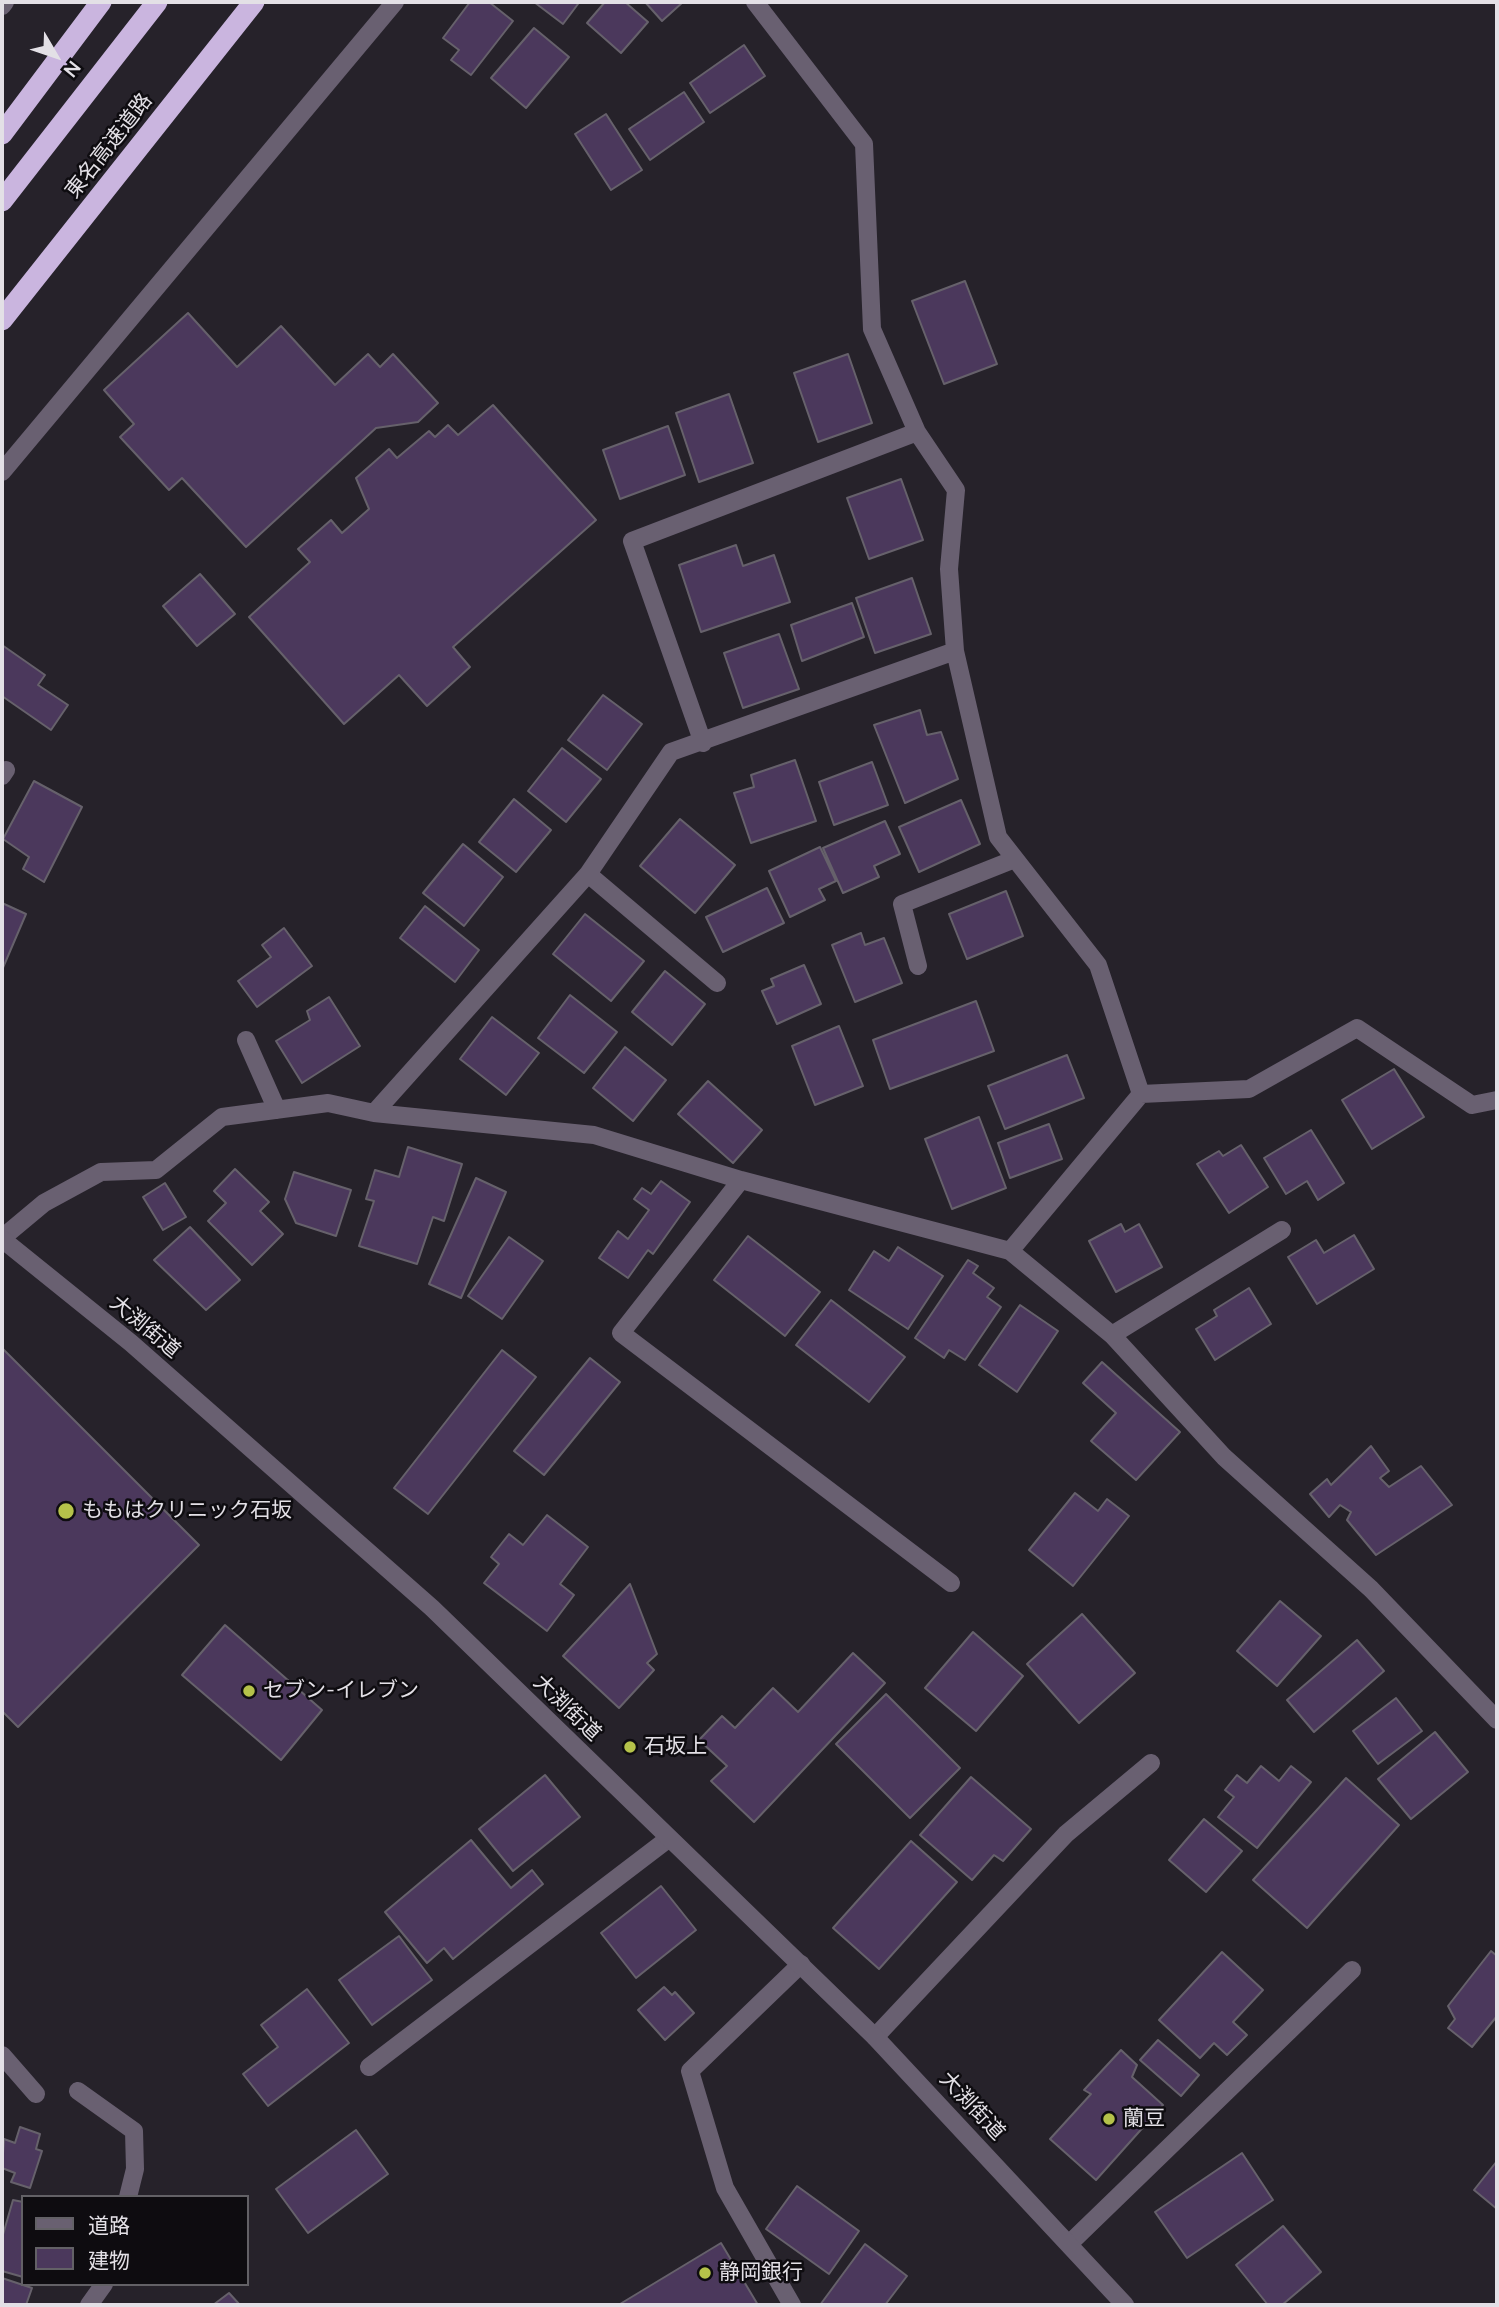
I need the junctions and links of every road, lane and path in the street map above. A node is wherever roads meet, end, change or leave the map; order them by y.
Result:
1 (5, 2) edge
2 (101, 2) edge
3 (157, 2) edge
4 (254, 2) edge
5 (395, 2) edge
6 (755, 2) edge
7 (2, 6) edge
8 (2, 134) edge
9 (2, 201) edge
10 (2, 320) edge
11 (917, 432) junction
12 (2, 472) edge
13 (955, 651) junction
14 (703, 743) junction
15 (1015, 859) junction
16 (588, 874) junction
17 (918, 966) dead end
18 (717, 983) dead end
19 (246, 1040) dead end
20 (1141, 1094) junction
21 (1497, 1100) edge
22 (277, 1110) junction
23 (374, 1113) junction
24 (741, 1180) junction
25 (1282, 1230) dead end
26 (2, 1238) edge
27 (1010, 1251) junction
28 (1112, 1335) junction
29 (951, 1583) dead end
30 (1497, 1720) edge
31 (1151, 1763) dead end
32 (668, 1839) junction
33 (801, 1964) junction
34 (1352, 1970) dead end
35 (876, 2037) junction
36 (2, 2054) edge
37 (369, 2067) dead end
38 (78, 2091) dead end
39 (36, 2094) dead end
40 (128, 2195) edge
41 (1069, 2244) junction
42 (103, 2286) edge
43 (89, 2305) edge
44 (792, 2305) edge
45 (1125, 2305) edge

1 - 7 street
2 - 8 highway
3 - 9 highway
4 - 10 highway, 東名高速道路
5 - 12 street
6 - 11 street
11 - 13 street
11 - 14 street
13 - 14 street
13 - 15 street
14 - 16 street
15 - 17 street
15 - 20 street
16 - 18 street
16 - 23 street
19 - 22 street
20 - 21 street
20 - 27 street
22 - 23 street
22 - 26 street
23 - 24 street
24 - 27 street
24 - 29 street
25 - 28 street
26 - 32 street, 大渕街道
27 - 28 street
28 - 30 street
31 - 35 street
32 - 33 street, 大渕街道
32 - 37 street
33 - 35 street, 大渕街道
33 - 44 street
34 - 41 street
35 - 41 street, 大渕街道
36 - 39 street
38 - 40 street
41 - 45 street, 大渕街道
42 - 43 street

